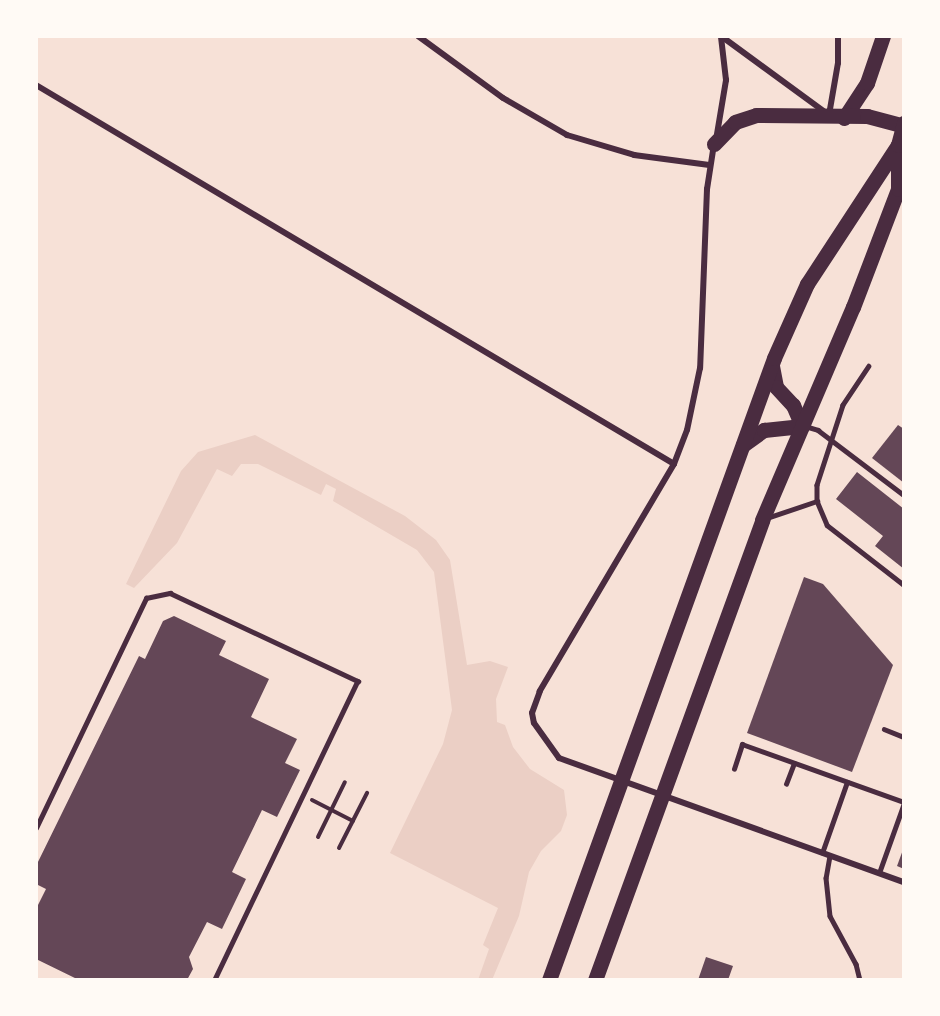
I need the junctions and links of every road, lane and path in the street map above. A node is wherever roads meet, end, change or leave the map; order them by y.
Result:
1 (418, 36) edge
2 (721, 36) edge
3 (838, 36) edge
4 (883, 36) edge
5 (36, 85) edge
6 (836, 116) junction
7 (904, 125) edge
8 (714, 144) junction
9 (898, 146) junction
10 (709, 165) junction
11 (774, 358) junction
12 (869, 366) dead end
13 (802, 426) junction
14 (831, 439) junction
15 (742, 445) junction
16 (674, 464) junction
17 (904, 495) edge
18 (817, 501) junction
19 (762, 520) junction
20 (904, 585) edge
21 (884, 729) dead end
22 (904, 737) edge
23 (794, 763) junction
24 (734, 769) dead end
25 (621, 781) junction
26 (345, 782) dead end
27 (847, 782) junction
28 (786, 784) dead end
29 (367, 793) dead end
30 (303, 796) junction
31 (663, 796) junction
32 (904, 802) edge
33 (331, 810) junction
34 (353, 820) junction
35 (36, 828) edge
36 (318, 837) dead end
37 (339, 848) dead end
38 (822, 853) junction
39 (831, 856) junction
40 (879, 873) junction
41 (904, 882) edge
42 (215, 980) edge
43 (549, 980) edge
44 (595, 980) edge
45 (860, 980) edge

1 - 10 street
2 - 6 street
2 - 8 street
3 - 6 street
4 - 6 main road
5 - 16 street
6 - 7 main road
6 - 8 main road
7 - 9 main road
8 - 10 street
9 - 11 main road
9 - 13 main road
10 - 16 street
11 - 13 main road
11 - 15 main road
12 - 14 lane
13 - 14 lane
13 - 15 main road
13 - 19 main road
14 - 17 lane
14 - 18 lane
15 - 25 main road
16 - 25 street
18 - 19 lane
18 - 20 lane
19 - 31 main road
21 - 22 lane
23 - 24 lane
23 - 27 lane
23 - 28 lane
25 - 31 street
25 - 43 main road
26 - 33 path
27 - 32 lane
27 - 38 lane
29 - 34 path
30 - 33 path
30 - 35 lane
30 - 42 lane
31 - 38 street
31 - 44 main road
32 - 40 lane
33 - 34 path
33 - 36 path
34 - 37 path
38 - 39 street
39 - 40 street
39 - 45 lane
40 - 41 street

